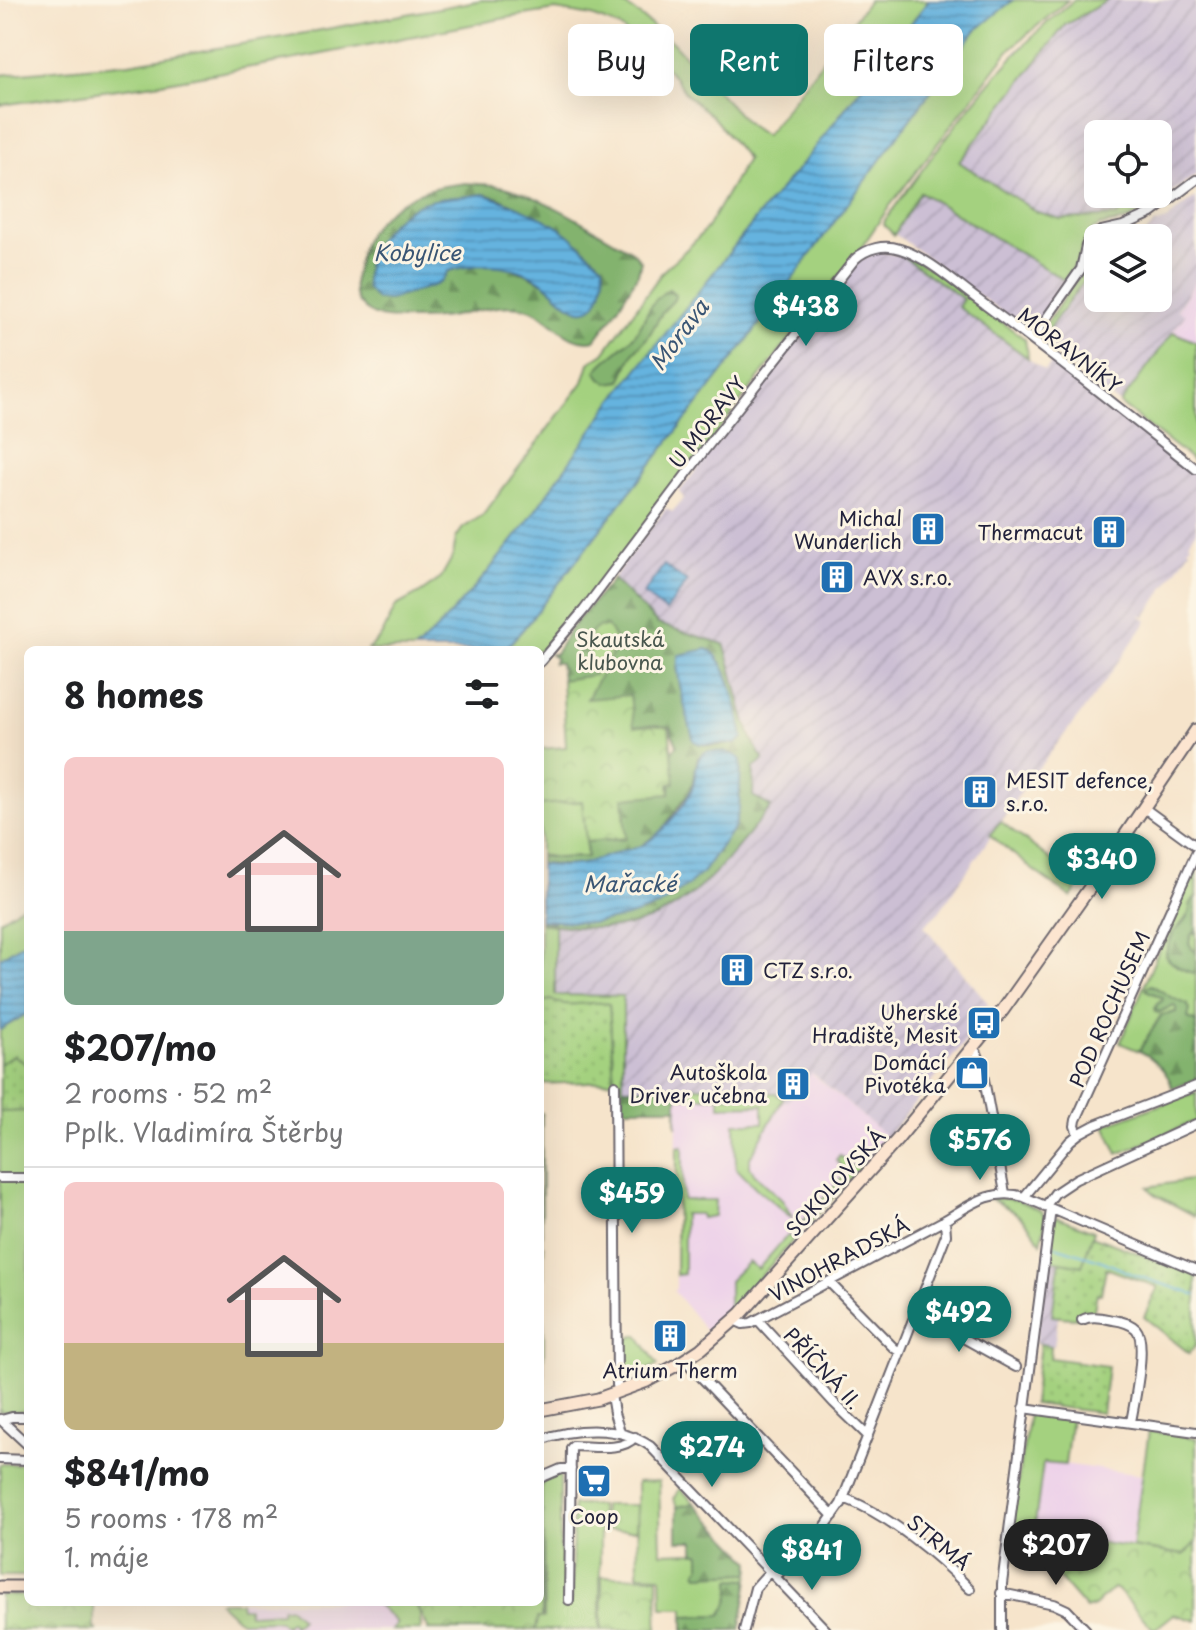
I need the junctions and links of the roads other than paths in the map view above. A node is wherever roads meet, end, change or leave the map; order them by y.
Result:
1 (1196, 180) edge
2 (922, 259) joint
3 (1032, 339) junction
4 (1196, 469) edge
5 (544, 657) edge
6 (1196, 730) edge
7 (1144, 808) junction
8 (1196, 846) edge
9 (1196, 853) edge
10 (973, 1049) junction
11 (615, 1085) dead end
12 (1196, 1086) edge
13 (1196, 1124) edge
14 (1078, 1134) junction
15 (0, 1178) edge
16 (24, 1178) edge
17 (1005, 1193) junction
18 (1024, 1197) junction
19 (1048, 1208) junction
20 (945, 1220) junction
21 (1196, 1270) edge
22 (829, 1282) junction
23 (916, 1312) junction
24 (734, 1320) junction
25 (1082, 1320) dead end
26 (759, 1322) junction
27 (900, 1352) junction
28 (685, 1360) junction
29 (1016, 1367) dead end
30 (615, 1394) junction
31 (1024, 1408) junction
32 (544, 1409) edge
33 (24, 1417) edge
34 (1, 1420) edge
35 (1131, 1422) junction
36 (620, 1432) junction
37 (1196, 1432) edge
38 (868, 1436) junction
39 (635, 1437) junction
40 (544, 1439) edge
41 (24, 1441) edge
42 (0, 1459) edge
43 (24, 1460) edge
44 (571, 1469) junction
45 (544, 1476) edge
46 (844, 1498) junction
47 (833, 1516) junction
48 (772, 1574) junction
49 (0, 1587) edge
50 (24, 1587) edge
51 (970, 1589) dead end
52 (1001, 1593) junction
53 (569, 1600) dead end
54 (818, 1622) junction
55 (744, 1630) edge
56 (812, 1630) edge
57 (826, 1630) edge
58 (1002, 1630) edge
59 (1086, 1630) edge

1 - 3 street
2 - 3 street, MORAVNÍKY
2 - 5 street, U MORAVY
3 - 4 street, MORAVNÍKY
6 - 7 main road, SOKOLOVSKÁ
7 - 8 street
7 - 10 main road, SOKOLOVSKÁ
9 - 14 street, POD ROCHUSEM
10 - 17 street
10 - 24 main road, SOKOLOVSKÁ
11 - 30 street
12 - 14 street, POD ROCHUSEM
13 - 19 street
14 - 18 street, POD ROCHUSEM
15 - 16 street
17 - 18 street
17 - 20 street, VINOHRADSKÁ
18 - 19 street
19 - 21 street
19 - 31 street
20 - 22 street, VINOHRADSKÁ
20 - 23 street
22 - 26 street, VINOHRADSKÁ
22 - 27 street
23 - 27 street
23 - 29 street
24 - 26 street, VINOHRADSKÁ
24 - 28 main road, SOKOLOVSKÁ
25 - 35 street
26 - 38 street, PŘÍČNÁ II.
27 - 38 street
28 - 30 main road, SOKOLOVSKÁ
28 - 47 street
30 - 32 main road, SOKOLOVSKÁ
30 - 36 street
31 - 35 street
31 - 52 street
33 - 34 street
34 - 41 street
35 - 37 street
36 - 39 street
36 - 40 street
38 - 46 street
39 - 44 street
39 - 48 street
42 - 43 street
44 - 45 street
44 - 53 street
46 - 47 street
46 - 51 street, STRMÁ
47 - 48 street
48 - 54 street
48 - 55 street
49 - 50 main road
52 - 58 street
52 - 59 street
54 - 56 street
54 - 57 street

